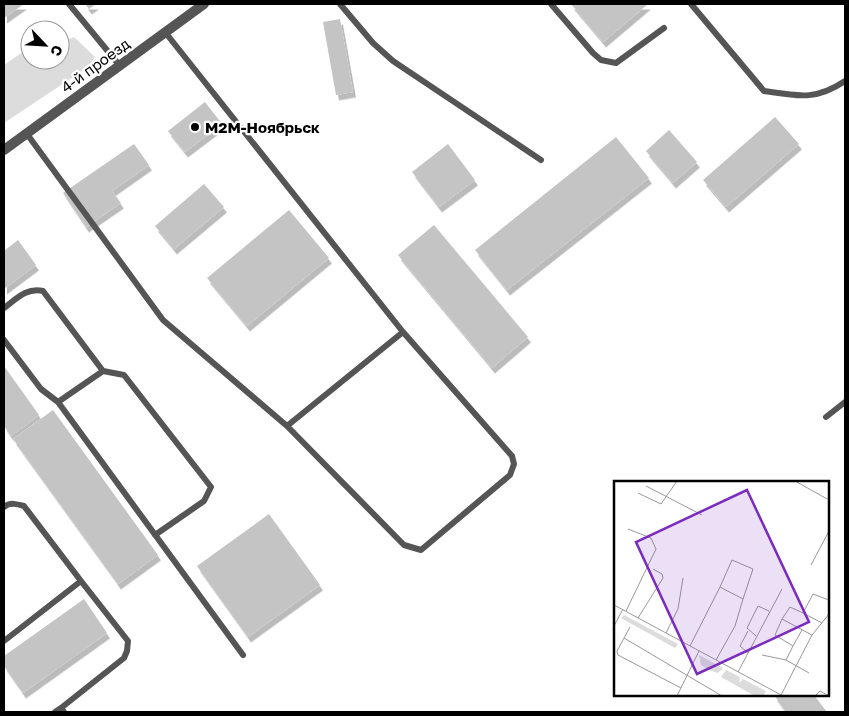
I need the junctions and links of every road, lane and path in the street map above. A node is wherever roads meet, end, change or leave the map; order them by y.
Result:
1 (70, 4) edge
2 (204, 4) edge
3 (340, 4) edge
4 (551, 4) edge
5 (691, 4) edge
6 (664, 28) dead end
7 (165, 32) junction
8 (120, 66) junction
9 (845, 80) edge
10 (27, 134) junction
11 (4, 150) edge
12 (540, 160) dead end
13 (4, 308) edge
14 (403, 332) junction
15 (4, 340) edge
16 (102, 370) junction
17 (58, 402) junction
18 (845, 402) edge
19 (826, 417) dead end
20 (287, 426) junction
21 (4, 507) edge
22 (155, 534) junction
23 (82, 581) junction
24 (4, 641) edge
25 (244, 655) dead end
26 (62, 710) edge
27 (54, 712) edge

1 - 8 lane
2 - 7 street, 4-й проезд
3 - 12 lane
4 - 6 lane
5 - 9 lane
7 - 8 street, 4-й проезд
7 - 14 lane
8 - 10 street, 4-й проезд
10 - 11 street, 4-й проезд
10 - 20 lane
13 - 16 lane
14 - 20 lane
14 - 20 lane
15 - 17 lane
16 - 17 lane
16 - 22 lane
17 - 22 lane
18 - 19 lane
21 - 23 lane
22 - 25 lane
23 - 24 lane
23 - 26 lane
26 - 27 lane

